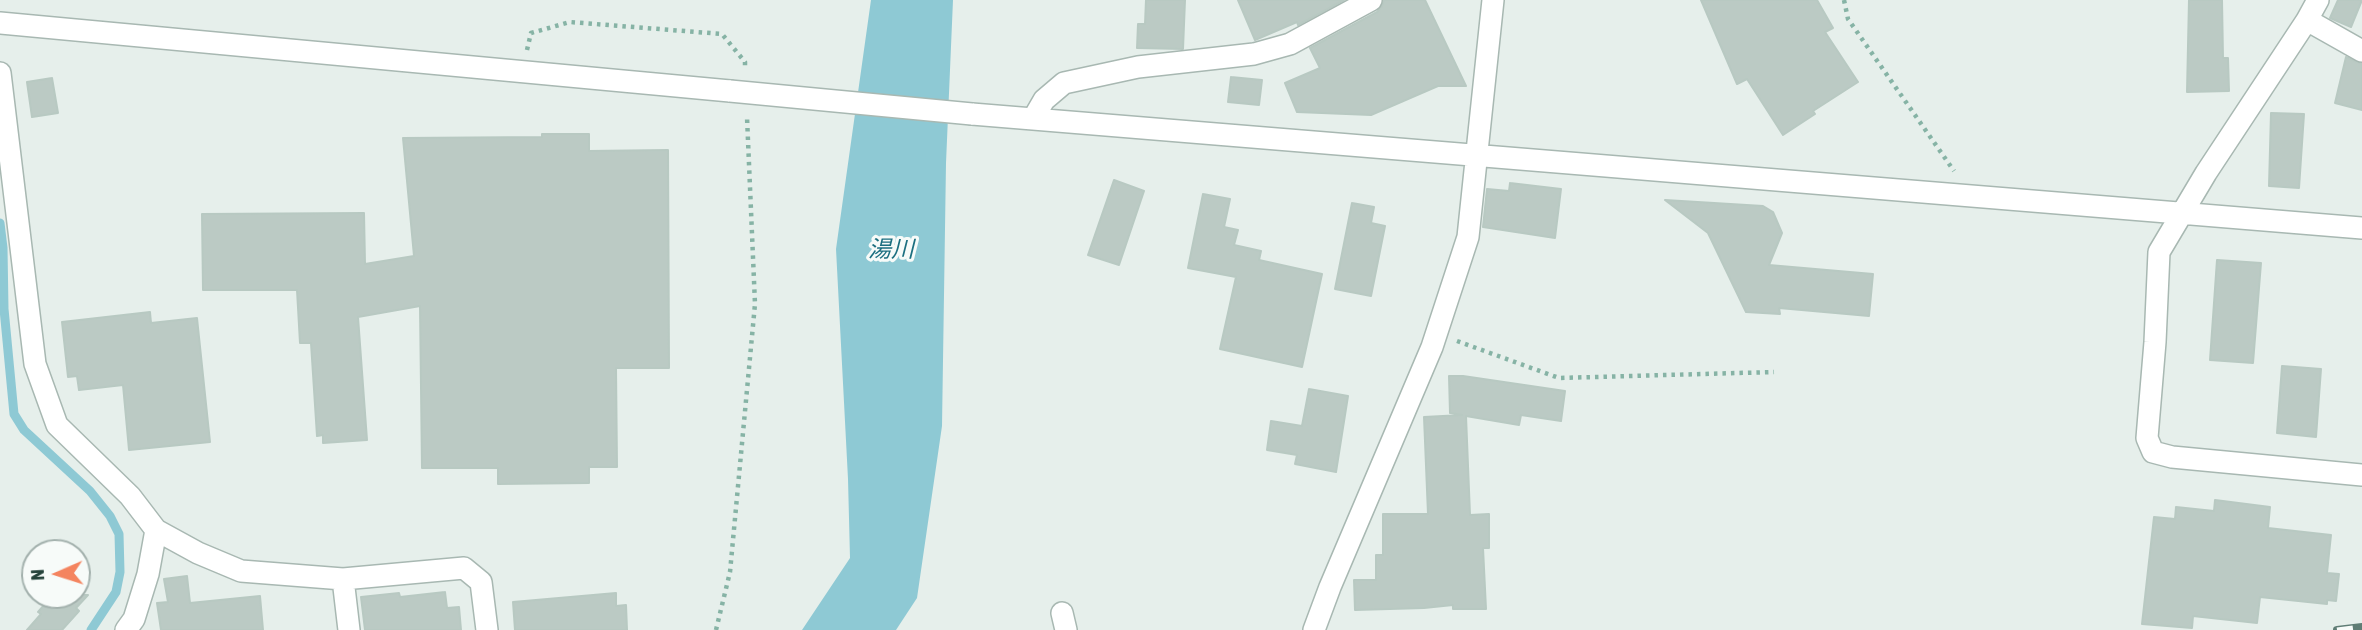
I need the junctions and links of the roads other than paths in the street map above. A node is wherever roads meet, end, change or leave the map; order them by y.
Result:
1 (1371, 0) edge
2 (1493, 0) edge
3 (2318, 0) edge
4 (2307, 20) junction
5 (0, 23) edge
6 (2362, 51) edge
7 (0, 73) edge
8 (1033, 119) junction
9 (1478, 156) junction
10 (2183, 212) junction
11 (2362, 228) edge
12 (2352, 474) edge
13 (156, 530) junction
14 (343, 579) junction
15 (126, 630) edge
16 (349, 630) edge
17 (487, 630) edge
18 (1314, 630) edge

1 - 8 street
2 - 9 street
3 - 4 street
4 - 6 street
4 - 10 street
5 - 8 street, bridge
7 - 13 street
8 - 9 street
9 - 10 street
9 - 18 street
10 - 11 street
10 - 12 street
13 - 14 street
13 - 15 street
14 - 16 street
14 - 17 street

